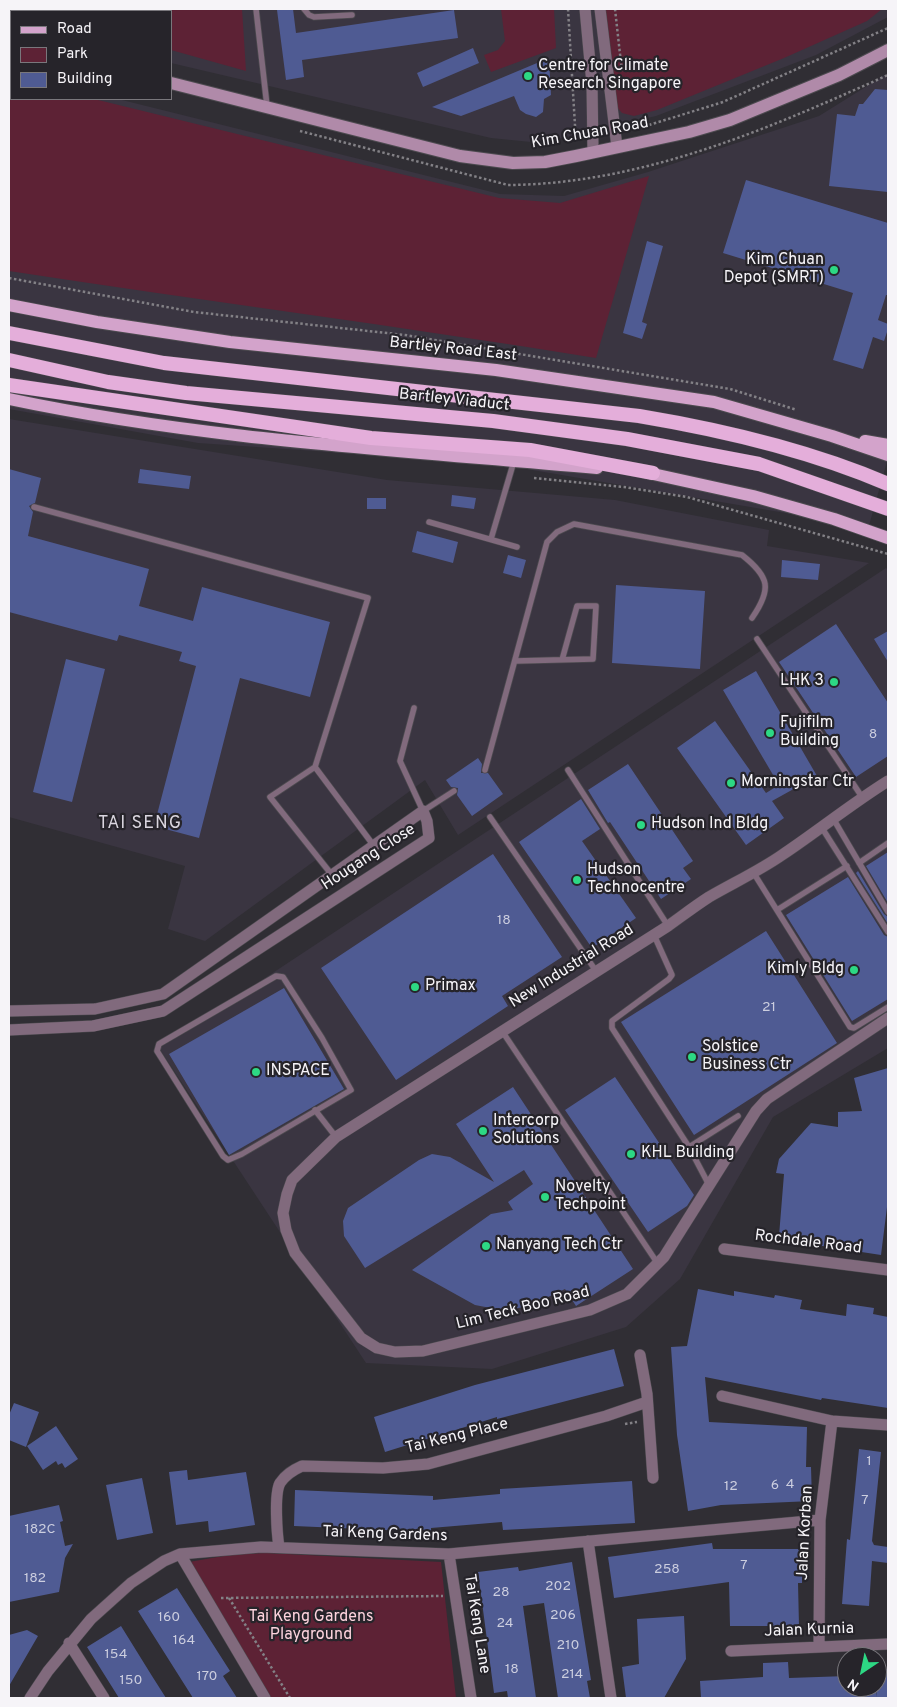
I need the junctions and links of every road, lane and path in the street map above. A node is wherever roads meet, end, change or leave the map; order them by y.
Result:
1 (256, 9) edge
2 (304, 9) edge
3 (568, 9) edge
4 (585, 9) edge
5 (600, 9) edge
6 (352, 14) dead end
7 (888, 28) edge
8 (888, 50) edge
9 (888, 75) edge
10 (172, 83) edge
11 (268, 106) junction
12 (648, 126) dead end
13 (297, 130) dead end
14 (576, 143) junction
15 (568, 144) dead end
16 (593, 146) junction
17 (617, 147) junction
18 (9, 278) edge
19 (9, 305) edge
20 (9, 333) edge
21 (9, 360) edge
22 (9, 385) edge
23 (9, 399) edge
24 (799, 411) dead end
25 (832, 436) junction
26 (888, 445) edge
27 (888, 455) edge
28 (514, 461) junction
29 (652, 473) junction
30 (510, 475) junction
31 (888, 484) edge
32 (34, 507) dead end
33 (888, 509) edge
34 (429, 522) dead end
35 (888, 538) edge
36 (490, 539) junction
37 (516, 547) dead end
38 (888, 554) edge
39 (752, 618) dead end
40 (757, 639) dead end
41 (562, 660) junction
42 (515, 661) junction
43 (414, 708) dead end
44 (315, 768) junction
45 (485, 770) dead end
46 (568, 770) dead end
47 (888, 781) edge
48 (454, 791) dead end
49 (862, 797) junction
50 (423, 811) junction
51 (490, 817) dead end
52 (834, 820) junction
53 (822, 828) junction
54 (888, 843) edge
55 (374, 846) junction
56 (859, 863) junction
57 (847, 866) junction
58 (753, 872) junction
59 (332, 875) junction
60 (777, 910) junction
61 (888, 912) edge
62 (668, 926) junction
63 (888, 932) edge
64 (654, 935) junction
65 (596, 971) junction
66 (888, 1006) edge
67 (9, 1011) edge
68 (888, 1018) edge
69 (9, 1030) edge
70 (502, 1030) junction
71 (315, 1110) junction
72 (738, 1116) dead end
73 (336, 1137) junction
74 (690, 1147) junction
75 (709, 1186) junction
76 (287, 1194) joint
77 (724, 1249) dead end
78 (658, 1264) junction
79 (888, 1270) edge
80 (640, 1355) dead end
81 (722, 1396) dead end
82 (647, 1402) junction
83 (832, 1421) junction
84 (888, 1425) edge
85 (654, 1478) dead end
86 (820, 1520) junction
87 (588, 1541) junction
88 (279, 1548) junction
89 (180, 1554) junction
90 (449, 1554) junction
91 (449, 1596) dead end
92 (215, 1598) dead end
93 (229, 1598) junction
94 (69, 1643) junction
95 (888, 1644) edge
96 (819, 1646) junction
97 (731, 1651) dead end
98 (30, 1698) edge
99 (104, 1698) edge
100 (265, 1698) edge
101 (290, 1698) edge
102 (471, 1698) edge
103 (611, 1698) edge

1 - 11 lane
2 - 6 lane
3 - 14 path
4 - 16 street
5 - 17 street
7 - 12 path
8 - 17 main road, Kim Chuan Road
9 - 13 path
10 - 11 main road, Kim Chuan Road
11 - 16 main road, Kim Chuan Road
14 - 15 path
14 - 16 path
16 - 17 main road, Kim Chuan Road
18 - 24 path
19 - 25 main road, Bartley Road East
20 - 31 highway, Bartley Viaduct
21 - 33 highway, Bartley Viaduct
22 - 29 highway
23 - 28 main road
25 - 26 main road
25 - 27 main road, Bartley Road East
28 - 29 main road
28 - 30 lane
29 - 35 main road
30 - 36 lane
30 - 38 path
32 - 44 lane
34 - 36 lane
36 - 37 lane
39 - 42 lane
40 - 49 lane
41 - 41 lane
41 - 42 lane
42 - 45 lane
43 - 50 lane
44 - 55 lane
44 - 59 lane
46 - 62 lane
47 - 49 street, New Industrial Road
48 - 50 lane
49 - 52 street, New Industrial Road
50 - 55 street, Hougang Close
50 - 69 street, Hougang Close
51 - 65 lane
52 - 53 street, New Industrial Road
52 - 56 lane
53 - 57 lane
53 - 58 street, New Industrial Road
54 - 56 lane
55 - 59 street, Hougang Close
56 - 61 lane
57 - 60 lane
57 - 63 lane
58 - 60 lane
58 - 62 street, New Industrial Road
59 - 67 street, Hougang Close
60 - 66 lane
62 - 64 street, New Industrial Road
64 - 65 street, New Industrial Road
64 - 74 lane
65 - 70 street, New Industrial Road
68 - 75 street, Lim Teck Boo Road
70 - 73 street, New Industrial Road
70 - 78 lane
71 - 71 lane
71 - 73 lane
72 - 74 lane
73 - 76 street, New Industrial Road
74 - 75 lane
75 - 78 street, Lim Teck Boo Road
76 - 78 street, Lim Teck Boo Road
77 - 79 street, Rochdale Road
80 - 82 street
81 - 83 street
82 - 85 street
82 - 88 street, Tai Keng Place
83 - 84 street
83 - 86 street, Jalan Korban
86 - 87 street, Tai Keng Gardens
86 - 96 street, Jalan Korban
87 - 90 street, Tai Keng Gardens
87 - 103 street
88 - 89 street, Tai Keng Gardens
88 - 90 street, Tai Keng Gardens
89 - 94 street, Tai Keng Gardens
89 - 100 street
90 - 102 street, Tai Keng Lane
91 - 93 path
92 - 93 path
93 - 101 path
94 - 98 street, Tai Keng Gardens
94 - 99 street
95 - 96 street, Jalan Kurnia
96 - 97 street, Jalan Kurnia

